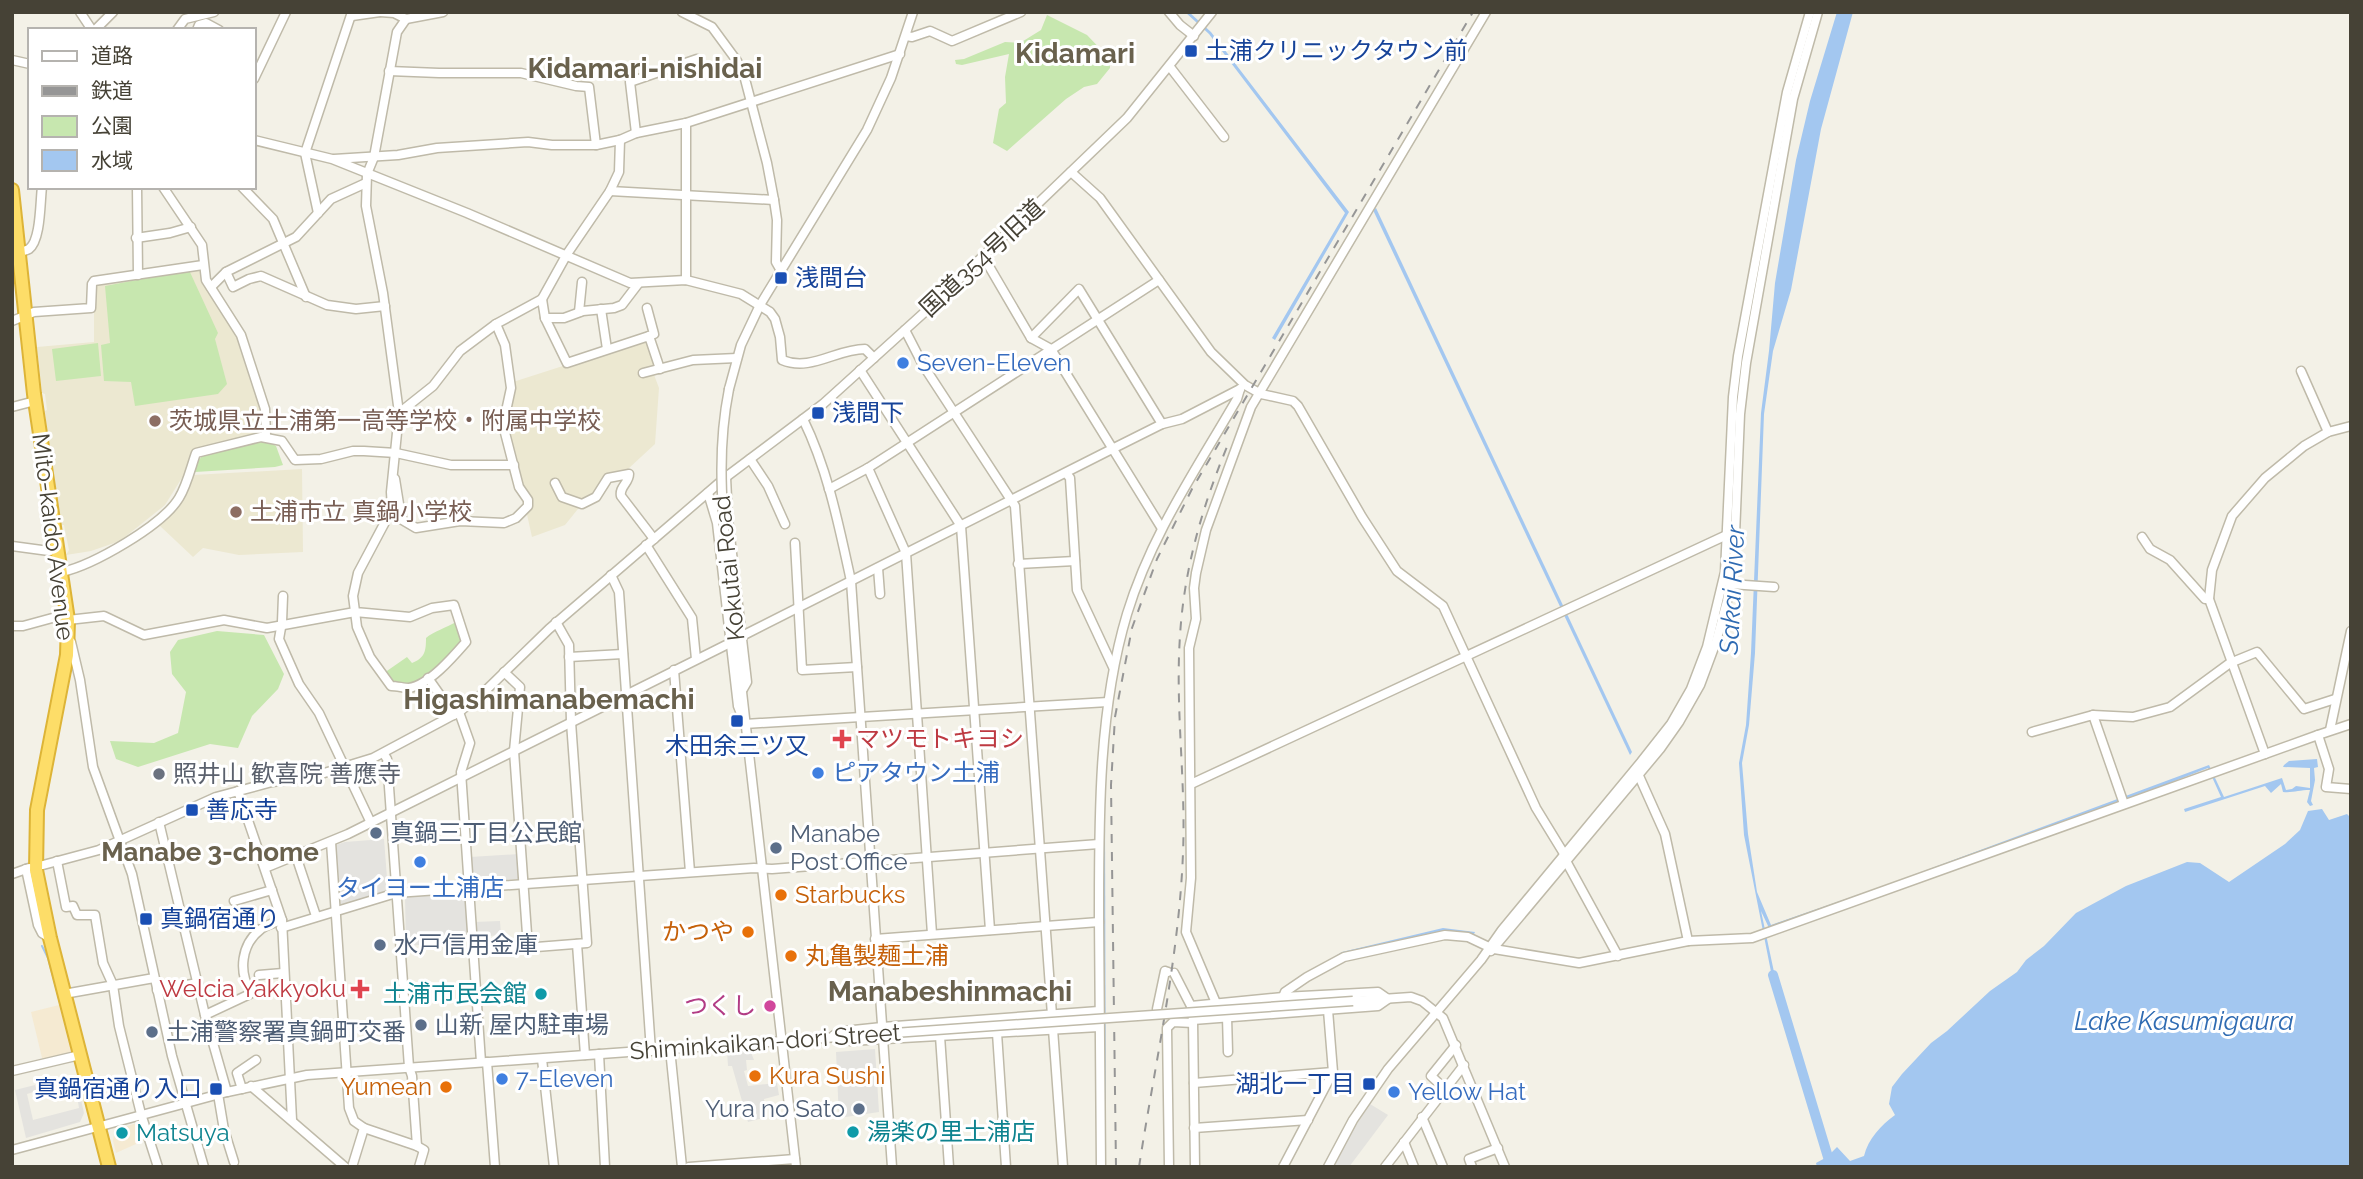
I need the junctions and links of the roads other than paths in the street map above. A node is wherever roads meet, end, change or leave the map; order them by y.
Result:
1 (80, 12) edge
2 (113, 12) edge
3 (214, 12) edge
4 (286, 12) edge
5 (380, 12) edge
6 (443, 12) edge
7 (682, 12) edge
8 (913, 12) edge
9 (1021, 12) edge
10 (1169, 12) edge
11 (1212, 12) edge
12 (1486, 12) edge
13 (1810, 12) edge
14 (1818, 12) edge
15 (352, 14) edge
16 (420, 14) edge
17 (186, 15) edge
18 (406, 19) junction
19 (92, 28) edge
20 (95, 28) edge
21 (198, 28) edge
22 (215, 28) edge
23 (906, 36) junction
24 (1194, 36) junction
25 (900, 54) junction
26 (696, 59) dead end
27 (1170, 67) junction
28 (389, 71) junction
29 (256, 75) edge
30 (752, 102) junction
31 (686, 122) junction
32 (636, 133) junction
33 (1224, 137) dead end
34 (620, 140) junction
35 (256, 141) edge
36 (596, 145) junction
37 (305, 153) junction
38 (374, 157) junction
39 (331, 159) junction
40 (1071, 172) junction
41 (367, 178) junction
42 (42, 189) edge
43 (137, 189) edge
44 (164, 189) edge
45 (244, 189) edge
46 (12, 190) edge
47 (610, 191) junction
48 (685, 196) junction
49 (774, 200) junction
50 (318, 213) junction
51 (191, 227) junction
52 (14, 230) edge
53 (136, 237) junction
54 (285, 242) junction
55 (15, 252) edge
56 (567, 254) junction
57 (982, 256) junction
58 (203, 265) junction
59 (780, 269) junction
60 (226, 272) junction
61 (138, 275) junction
62 (686, 280) junction
63 (1159, 280) junction
64 (582, 282) dead end
65 (638, 284) junction
66 (211, 287) junction
67 (306, 297) junction
68 (542, 299) junction
69 (760, 304) junction
70 (385, 306) junction
71 (648, 308) dead end
72 (601, 309) junction
73 (579, 313) junction
74 (25, 316) junction
75 (545, 317) junction
76 (1097, 320) junction
77 (12, 321) edge
78 (496, 324) junction
79 (905, 330) junction
80 (649, 336) junction
81 (1031, 338) junction
82 (607, 349) junction
83 (1051, 349) junction
84 (737, 358) junction
85 (874, 358) junction
86 (660, 369) junction
87 (860, 370) junction
88 (2301, 371) dead end
89 (643, 373) dead end
90 (1242, 387) junction
91 (1261, 394) junction
92 (35, 401) junction
93 (12, 407) edge
94 (954, 412) junction
95 (399, 413) junction
96 (803, 419) junction
97 (1162, 424) junction
98 (2351, 426) edge
99 (2328, 432) junction
100 (267, 436) junction
101 (908, 441) junction
102 (1112, 449) junction
103 (396, 453) junction
104 (750, 459) junction
105 (514, 465) junction
106 (868, 468) junction
107 (1066, 472) junction
108 (726, 477) junction
109 (394, 478) junction
110 (555, 483) dead end
111 (829, 489) junction
112 (708, 493) junction
113 (1012, 499) junction
114 (785, 524) dead end
115 (961, 526) junction
116 (1161, 527) junction
117 (1731, 533) junction
118 (2142, 537) dead end
119 (654, 538) junction
120 (795, 543) dead end
121 (646, 545) junction
122 (12, 546) edge
123 (58, 550) junction
124 (906, 553) junction
125 (1075, 561) junction
126 (1018, 564) junction
127 (878, 568) junction
128 (62, 572) junction
129 (611, 575) junction
130 (851, 581) junction
131 (1730, 584) junction
132 (1773, 587) dead end
133 (880, 594) dead end
134 (283, 596) dead end
135 (2209, 599) junction
136 (798, 608) junction
137 (355, 612) junction
138 (68, 622) junction
139 (556, 622) junction
140 (12, 625) edge
141 (282, 625) junction
142 (267, 628) junction
143 (2351, 631) edge
144 (742, 636) junction
145 (279, 639) junction
146 (730, 643) junction
147 (623, 654) junction
148 (1466, 655) junction
149 (569, 657) junction
150 (696, 659) junction
151 (2230, 663) junction
152 (858, 667) junction
153 (1113, 667) junction
154 (674, 670) junction
155 (504, 672) junction
156 (428, 678) junction
157 (742, 690) junction
158 (626, 694) junction
159 (2335, 699) junction
160 (1108, 702) junction
161 (1030, 707) junction
162 (975, 711) junction
163 (456, 713) junction
164 (918, 715) junction
165 (2093, 715) junction
166 (861, 718) junction
167 (571, 722) junction
168 (746, 724) junction
169 (2351, 724) edge
170 (2330, 730) junction
171 (2032, 732) dead end
172 (2318, 735) junction
173 (514, 751) junction
174 (384, 754) junction
175 (2265, 754) junction
176 (342, 766) junction
177 (1639, 776) junction
178 (461, 778) junction
179 (1191, 784) junction
180 (2351, 789) edge
181 (238, 791) junction
182 (2124, 804) junction
183 (390, 814) junction
184 (159, 821) junction
185 (371, 823) junction
186 (120, 841) junction
187 (331, 842) junction
188 (1099, 844) junction
189 (1040, 849) junction
190 (984, 853) junction
191 (296, 856) junction
192 (927, 858) junction
193 (1566, 859) junction
194 (57, 861) junction
195 (871, 862) junction
196 (43, 865) dead end
197 (265, 868) junction
198 (762, 869) junction
199 (690, 872) junction
200 (12, 874) edge
201 (639, 876) junction
202 (583, 880) junction
203 (523, 884) junction
204 (469, 888) junction
205 (272, 890) junction
206 (396, 893) junction
207 (234, 901) dead end
208 (336, 910) junction
209 (316, 916) junction
210 (1099, 922) junction
211 (282, 924) junction
212 (1046, 926) junction
213 (990, 930) junction
214 (932, 934) junction
215 (50, 938) junction
216 (875, 939) junction
217 (1688, 941) junction
218 (578, 944) junction
219 (528, 948) junction
220 (1492, 948) junction
221 (473, 952) junction
222 (1618, 956) junction
223 (284, 973) junction
224 (259, 975) dead end
225 (154, 978) junction
226 (198, 983) junction
227 (113, 985) junction
228 (157, 990) junction
229 (64, 994) junction
230 (1283, 997) junction
231 (1388, 999) junction
232 (1216, 1003) junction
233 (1191, 1006) junction
234 (1157, 1009) dead end
235 (1328, 1010) junction
236 (1099, 1011) junction
237 (1437, 1013) junction
238 (205, 1015) junction
239 (1052, 1015) junction
240 (1227, 1017) junction
241 (1193, 1022) junction
242 (248, 1024) dead end
243 (1099, 1027) junction
244 (287, 1029) junction
245 (1053, 1030) junction
246 (883, 1033) junction
247 (997, 1033) junction
248 (940, 1036) junction
249 (782, 1041) junction
250 (1456, 1045) junction
251 (670, 1049) junction
252 (651, 1051) junction
253 (1228, 1052) dead end
254 (599, 1054) junction
255 (80, 1055) junction
256 (585, 1055) junction
257 (542, 1059) junction
258 (256, 1060) dead end
259 (484, 1062) junction
260 (1464, 1065) junction
261 (409, 1066) junction
262 (12, 1071) edge
263 (347, 1071) junction
264 (1333, 1072) junction
265 (291, 1078) junction
266 (1194, 1083) junction
267 (247, 1087) junction
268 (1445, 1089) junction
269 (223, 1093) junction
270 (185, 1103) junction
271 (141, 1114) junction
272 (1422, 1118) junction
273 (292, 1120) junction
274 (1308, 1120) junction
275 (98, 1125) junction
276 (364, 1128) junction
277 (1194, 1128) junction
278 (1404, 1142) junction
279 (418, 1146) junction
280 (1497, 1148) junction
281 (12, 1150) edge
282 (234, 1162) dead end
283 (796, 1163) edge
284 (110, 1167) edge
285 (158, 1167) edge
286 (204, 1167) edge
287 (345, 1167) edge
288 (352, 1167) edge
289 (419, 1167) edge
290 (495, 1167) edge
291 (554, 1167) edge
292 (605, 1167) edge
293 (682, 1167) edge
294 (689, 1167) edge
295 (892, 1167) edge
296 (949, 1167) edge
297 (1006, 1167) edge
298 (1063, 1167) edge
299 (1101, 1167) edge
300 (1169, 1167) edge
301 (1195, 1167) edge
302 (1283, 1167) edge
303 (1328, 1167) edge
304 (1385, 1167) edge
305 (1414, 1167) edge
306 (1443, 1167) edge
307 (1472, 1167) edge
308 (1505, 1167) edge

1 - 19 street
2 - 20 street
3 - 17 street
4 - 29 street
5 - 15 street
5 - 18 street
6 - 16 street
7 - 30 street
8 - 23 street, Kokutai Road
9 - 23 street
10 - 24 street
11 - 24 street, 国道354号旧道
12 - 91 street
13 - 117 street
14 - 117 street
15 - 37 street
16 - 18 street
18 - 28 street
21 - 22 street
23 - 25 street, Kokutai Road
24 - 27 street, 国道354号旧道
25 - 30 street
25 - 59 street, Kokutai Road
26 - 32 street
27 - 33 street
27 - 40 street, 国道354号旧道
28 - 36 street
28 - 38 street
30 - 31 street
30 - 49 street
31 - 32 street
31 - 48 street
32 - 34 street
34 - 36 street
34 - 47 street
35 - 37 street
36 - 38 street
37 - 39 street
37 - 50 street
38 - 39 street
38 - 41 street
39 - 41 street
40 - 57 street, 国道354号旧道
40 - 63 street
41 - 50 street
41 - 56 street
41 - 70 street
42 - 55 street
43 - 53 street
44 - 51 street
45 - 54 street
46 - 52 highway, Mito-kaido Avenue
47 - 48 street
47 - 56 street
48 - 49 street
48 - 62 street
49 - 59 street
50 - 54 street
51 - 53 street
51 - 58 street
52 - 55 highway, Mito-kaido Avenue
53 - 61 street
54 - 60 street
54 - 67 street
55 - 74 highway, Mito-kaido Avenue
56 - 65 street
56 - 68 street
57 - 79 street, 国道354号旧道
57 - 81 street
58 - 61 street
58 - 66 street
59 - 69 street, Kokutai Road
60 - 66 street
60 - 67 street
61 - 74 street
62 - 65 street
62 - 69 street
63 - 76 street
63 - 90 street
64 - 73 street
65 - 72 street
66 - 100 street
67 - 70 street
68 - 75 street
68 - 78 street
69 - 84 street, Kokutai Road
69 - 85 street
70 - 95 street
71 - 80 street
72 - 73 street
72 - 82 street
73 - 75 street
74 - 77 street
74 - 92 highway, Mito-kaido Avenue
75 - 82 street
76 - 81 street
76 - 83 street
76 - 97 street
78 - 95 street
78 - 105 street
79 - 85 street, 国道354号旧道
79 - 94 street
80 - 82 street
80 - 86 street
81 - 83 street
83 - 94 street
83 - 102 street
84 - 86 street
84 - 157 street, Kokutai Road, bridge
85 - 87 street, 国道354号旧道
86 - 89 street
87 - 96 street, 国道354号旧道
87 - 101 street
88 - 99 street
90 - 91 street
90 - 97 street
90 - 116 street
91 - 148 street
91 - 179 street
92 - 93 street
92 - 123 highway, Mito-kaido Avenue
94 - 101 street
94 - 113 street
95 - 103 street
96 - 104 street, 国道354号旧道
96 - 111 street
97 - 102 street
98 - 99 street
99 - 135 street
100 - 103 street
100 - 128 street
101 - 106 street
101 - 115 street
102 - 107 street
102 - 116 street
103 - 105 street
103 - 109 street
104 - 108 street, 国道354号旧道
104 - 114 street
105 - 109 street
106 - 111 street
106 - 124 street
107 - 113 street
107 - 125 street
108 - 112 street, 国道354号旧道
108 - 144 street
109 - 137 street
110 - 119 street
111 - 130 street
112 - 119 street, 国道354号旧道
112 - 146 street
113 - 115 street
113 - 126 street
115 - 124 street
115 - 162 street
116 - 153 street
117 - 131 street
117 - 148 street
117 - 193 street
118 - 135 street
119 - 121 street, 国道354号旧道
120 - 136 street
121 - 129 street, 国道354号旧道
121 - 150 street
122 - 123 street
123 - 128 highway, Mito-kaido Avenue
124 - 127 street
124 - 164 street
125 - 126 street
125 - 153 street
126 - 161 street
127 - 130 street
127 - 133 street
128 - 138 highway, Mito-kaido Avenue
129 - 139 street, 国道354号旧道
129 - 147 street
130 - 136 street
130 - 152 street
131 - 132 street
131 - 177 street
134 - 141 street
135 - 151 street
136 - 144 street
136 - 152 street
137 - 141 street
137 - 156 street
137 - 156 street
138 - 140 street
138 - 142 street
138 - 186 street
138 - 215 highway, Mito-kaido Avenue
139 - 149 street
139 - 155 street, 国道354号旧道
141 - 142 street
141 - 145 street
142 - 145 street
143 - 159 street
144 - 157 street
145 - 176 street
146 - 150 street
146 - 168 street
147 - 149 street
147 - 158 street
148 - 179 street
148 - 193 street
149 - 167 street
150 - 154 street
151 - 159 street
151 - 165 street
151 - 175 street
152 - 166 street
153 - 160 street
154 - 158 street
154 - 199 street
155 - 163 street, 国道354号旧道
155 - 173 street
156 - 163 street
157 - 168 street, Kokutai Road
158 - 167 street
158 - 201 street
159 - 170 street
160 - 161 street
160 - 188 street
161 - 162 street
161 - 189 street
162 - 164 street
162 - 190 street
163 - 174 street, 国道354号旧道
163 - 178 street
164 - 166 street
164 - 192 street
165 - 171 street
165 - 182 street
166 - 168 street
166 - 195 street
167 - 173 street
167 - 202 street
168 - 198 street, Kokutai Road
169 - 170 street
170 - 172 street
172 - 175 street
172 - 180 street
173 - 178 street
173 - 203 street
174 - 176 street, 国道354号旧道
174 - 183 street
175 - 182 street
176 - 181 street, 国道354号旧道
176 - 185 street
177 - 193 street
177 - 217 street
178 - 183 street
178 - 204 street
179 - 232 street
181 - 184 street, 国道354号旧道
181 - 197 street
182 - 217 street
183 - 185 street
183 - 206 street
184 - 186 street, 国道354号旧道
184 - 226 street
185 - 187 street
186 - 194 street, 国道354号旧道
186 - 225 street
187 - 191 street
187 - 208 street
188 - 189 street
188 - 210 street
189 - 190 street
189 - 212 street
190 - 192 street
190 - 213 street
191 - 197 street
191 - 209 street
192 - 195 street
192 - 214 street
193 - 220 street
193 - 222 street
194 - 196 street, 国道354号旧道
194 - 227 street
195 - 198 street
195 - 216 street
197 - 205 street
198 - 199 street
198 - 249 street, Kokutai Road
199 - 201 street
200 - 215 street
201 - 202 street
201 - 252 street
202 - 203 street
202 - 218 street
203 - 204 street
203 - 219 street
204 - 206 street
204 - 221 street
205 - 207 street
205 - 211 street
206 - 208 street
206 - 261 street
208 - 209 street
208 - 263 street
209 - 211 street
210 - 212 street
210 - 236 street
211 - 223 street
211 - 238 street
212 - 213 street
212 - 239 street
213 - 214 street
214 - 216 street
215 - 229 highway, Mito-kaido Avenue
216 - 246 street
217 - 222 street
218 - 219 street
218 - 256 street
219 - 221 street
220 - 222 street
220 - 230 street
220 - 237 street
221 - 259 street
223 - 224 street
223 - 244 street
225 - 227 street
225 - 228 street
226 - 228 street
226 - 238 street
227 - 229 street
227 - 271 street
228 - 270 street
229 - 255 highway, Mito-kaido Avenue
230 - 231 street
230 - 232 street
231 - 235 street
231 - 237 street, Shiminkaikan-dori Street
231 - 246 street, Shiminkaikan-dori Street, bridge
232 - 233 street
233 - 234 street
233 - 241 street
235 - 240 street
235 - 264 street
236 - 239 street
236 - 243 street
237 - 250 street
237 - 303 street
238 - 269 street
239 - 246 street
240 - 241 street
240 - 253 street
241 - 266 street
241 - 300 street
242 - 244 street
243 - 245 street
243 - 299 street
244 - 265 street
245 - 247 street
245 - 298 street
246 - 248 street
246 - 249 street, Shiminkaikan-dori Street
246 - 295 street
247 - 248 street
247 - 297 street
248 - 296 street
249 - 251 street, Shiminkaikan-dori Street
249 - 283 street, Kokutai Road
250 - 260 street
250 - 268 street
251 - 252 street, Shiminkaikan-dori Street
251 - 293 street
252 - 254 street, Shiminkaikan-dori Street
254 - 256 street, Shiminkaikan-dori Street
254 - 292 street
255 - 262 street
255 - 275 highway, Mito-kaido Avenue
256 - 257 street, Shiminkaikan-dori Street
257 - 259 street, Shiminkaikan-dori Street
257 - 291 street
258 - 267 street
259 - 261 street, Shiminkaikan-dori Street
259 - 290 street
260 - 268 street
260 - 280 street
261 - 263 street, Shiminkaikan-dori Street
261 - 279 street
263 - 265 street, Shiminkaikan-dori Street
263 - 276 street
264 - 266 street
264 - 274 street
265 - 267 street, Shiminkaikan-dori Street
265 - 273 street
266 - 277 street
267 - 269 street, Shiminkaikan-dori Street
267 - 273 street
268 - 272 street
269 - 270 street, Shiminkaikan-dori Street
269 - 282 street
270 - 271 street, Shiminkaikan-dori Street
270 - 286 street
271 - 275 street, Shiminkaikan-dori Street
271 - 285 street
272 - 278 street
272 - 306 street
273 - 287 street
274 - 277 street
274 - 302 street
275 - 281 street, Shiminkaikan-dori Street
275 - 284 highway, Mito-kaido Avenue
276 - 279 street
276 - 288 street
277 - 301 street
278 - 304 street
278 - 305 street
279 - 289 street
280 - 307 street
280 - 308 street
283 - 294 street

